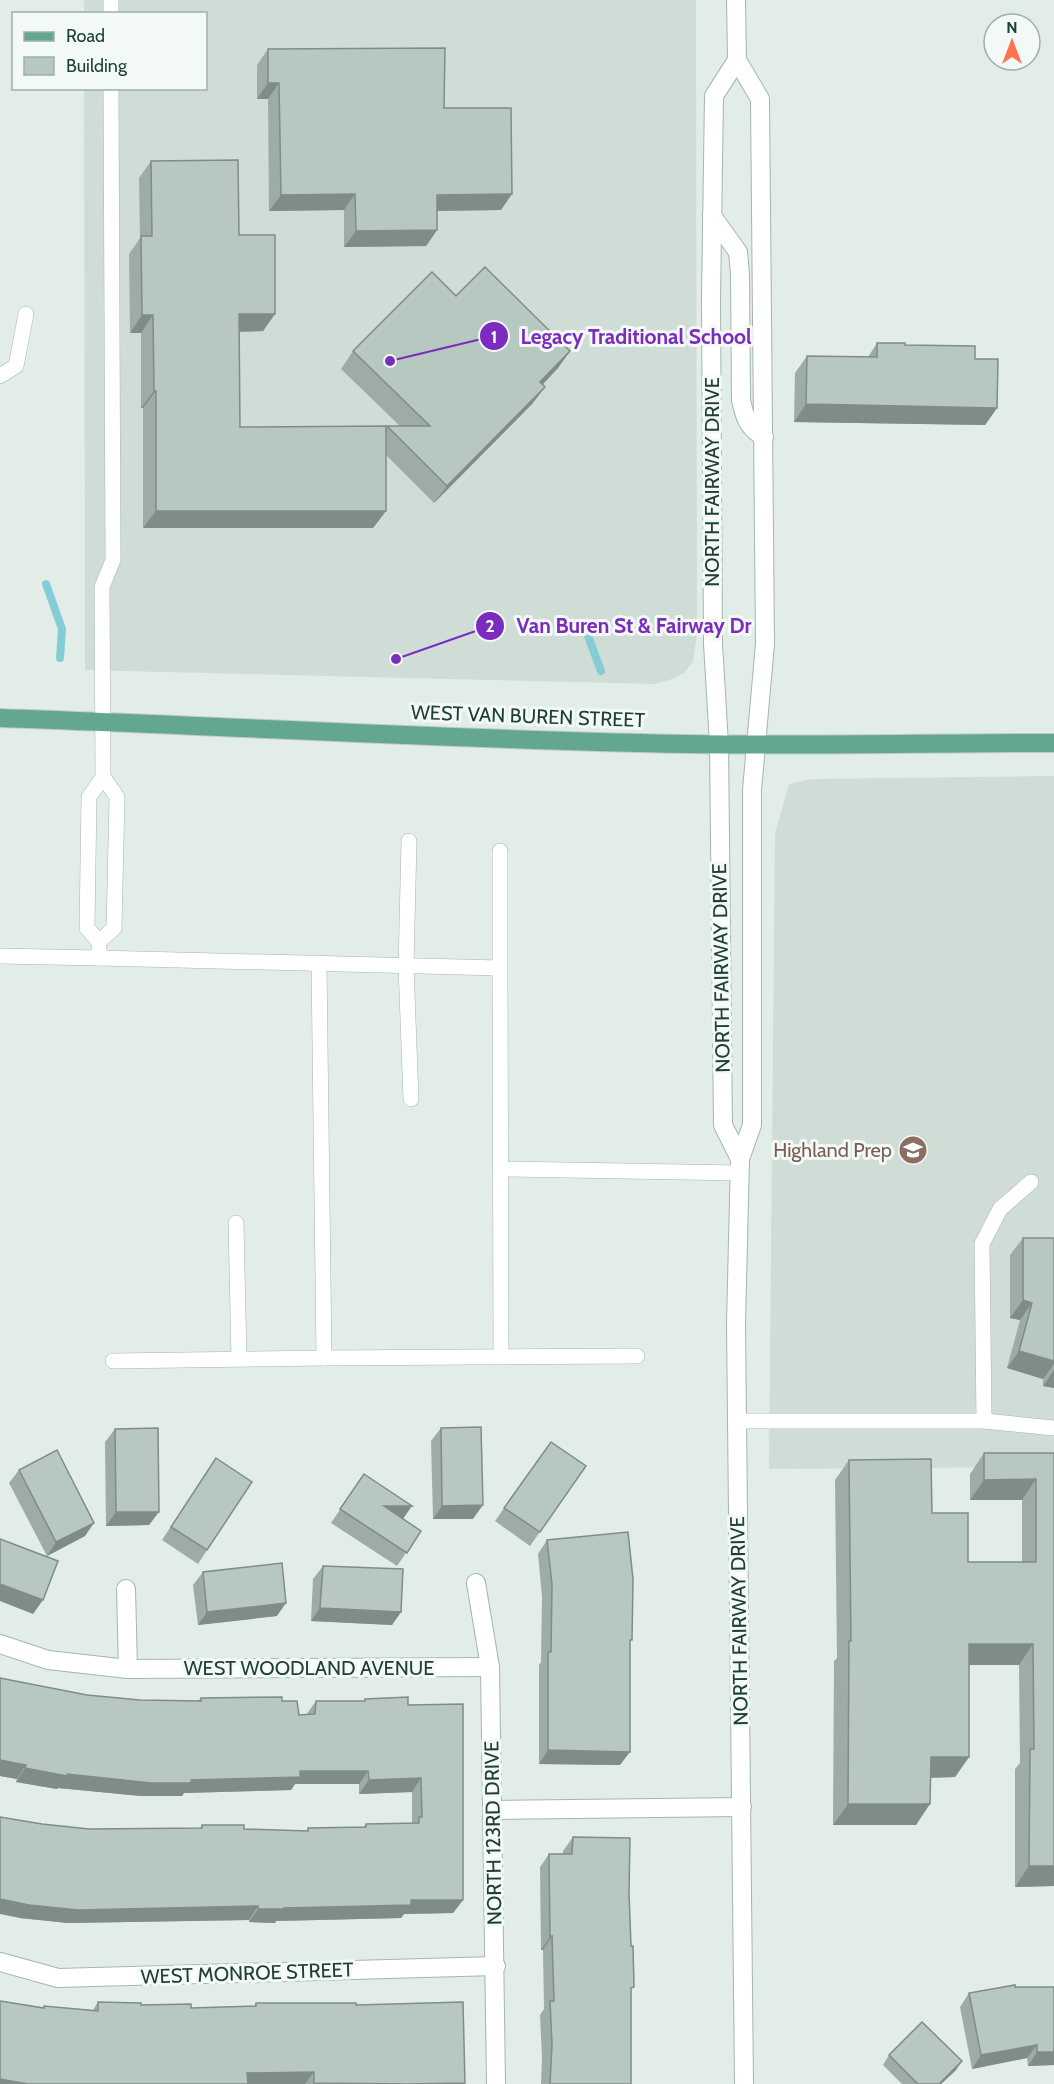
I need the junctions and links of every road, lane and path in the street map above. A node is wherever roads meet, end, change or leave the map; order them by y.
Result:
1 (736, 0) edge
2 (737, 60) junction
3 (111, 90) edge
4 (712, 216) junction
5 (26, 314) dead end
6 (0, 376) edge
7 (764, 437) junction
8 (0, 718) edge
9 (104, 722) junction
10 (1054, 743) edge
11 (719, 744) junction
12 (756, 745) junction
13 (103, 777) junction
14 (409, 841) dead end
15 (500, 850) dead end
16 (99, 942) junction
17 (0, 956) edge
18 (99, 958) junction
19 (319, 963) junction
20 (406, 966) junction
21 (500, 968) junction
22 (411, 1099) dead end
23 (740, 1166) junction
24 (502, 1169) junction
25 (1031, 1182) dead end
26 (236, 1223) dead end
27 (637, 1356) dead end
28 (501, 1357) junction
29 (324, 1358) junction
30 (239, 1359) junction
31 (113, 1361) dead end
32 (737, 1421) junction
33 (984, 1421) junction
34 (1054, 1428) edge
35 (476, 1583) dead end
36 (126, 1589) dead end
37 (0, 1644) edge
38 (490, 1667) junction
39 (128, 1669) junction
40 (742, 1807) junction
41 (493, 1810) junction
42 (0, 1962) edge
43 (496, 1966) junction
44 (496, 2084) edge
45 (744, 2084) edge

1 - 2 street, NORTH FAIRWAY DRIVE
2 - 4 street, NORTH FAIRWAY DRIVE
2 - 7 street, NORTH FAIRWAY DRIVE
3 - 9 lane
4 - 7 street
4 - 11 street, NORTH FAIRWAY DRIVE
5 - 6 lane
7 - 12 street, NORTH FAIRWAY DRIVE
8 - 9 main road, WEST VAN BUREN STREET
9 - 11 main road, WEST VAN BUREN STREET
9 - 13 lane
10 - 12 main road, WEST VAN BUREN STREET
11 - 12 main road, WEST VAN BUREN STREET
11 - 23 street, NORTH FAIRWAY DRIVE
12 - 23 street, NORTH FAIRWAY DRIVE
13 - 16 lane
13 - 16 lane
14 - 20 lane
15 - 21 lane
16 - 18 lane
17 - 18 lane
18 - 19 lane
19 - 20 lane
19 - 29 lane
20 - 21 lane
20 - 22 lane
21 - 24 lane
23 - 24 lane
23 - 32 street, NORTH FAIRWAY DRIVE
24 - 28 lane
25 - 33 lane
26 - 30 lane
27 - 28 lane
28 - 29 lane
29 - 30 lane
30 - 31 lane
32 - 33 lane
32 - 40 street, NORTH FAIRWAY DRIVE
33 - 34 lane
35 - 38 street, NORTH 123RD DRIVE
36 - 39 street
37 - 39 street, WEST WOODLAND AVENUE
38 - 39 street, WEST WOODLAND AVENUE
38 - 41 street, NORTH 123RD DRIVE
40 - 41 street
40 - 45 street, NORTH FAIRWAY DRIVE
41 - 43 street, NORTH 123RD DRIVE
42 - 43 street, WEST MONROE STREET
43 - 44 street, NORTH 123RD DRIVE

